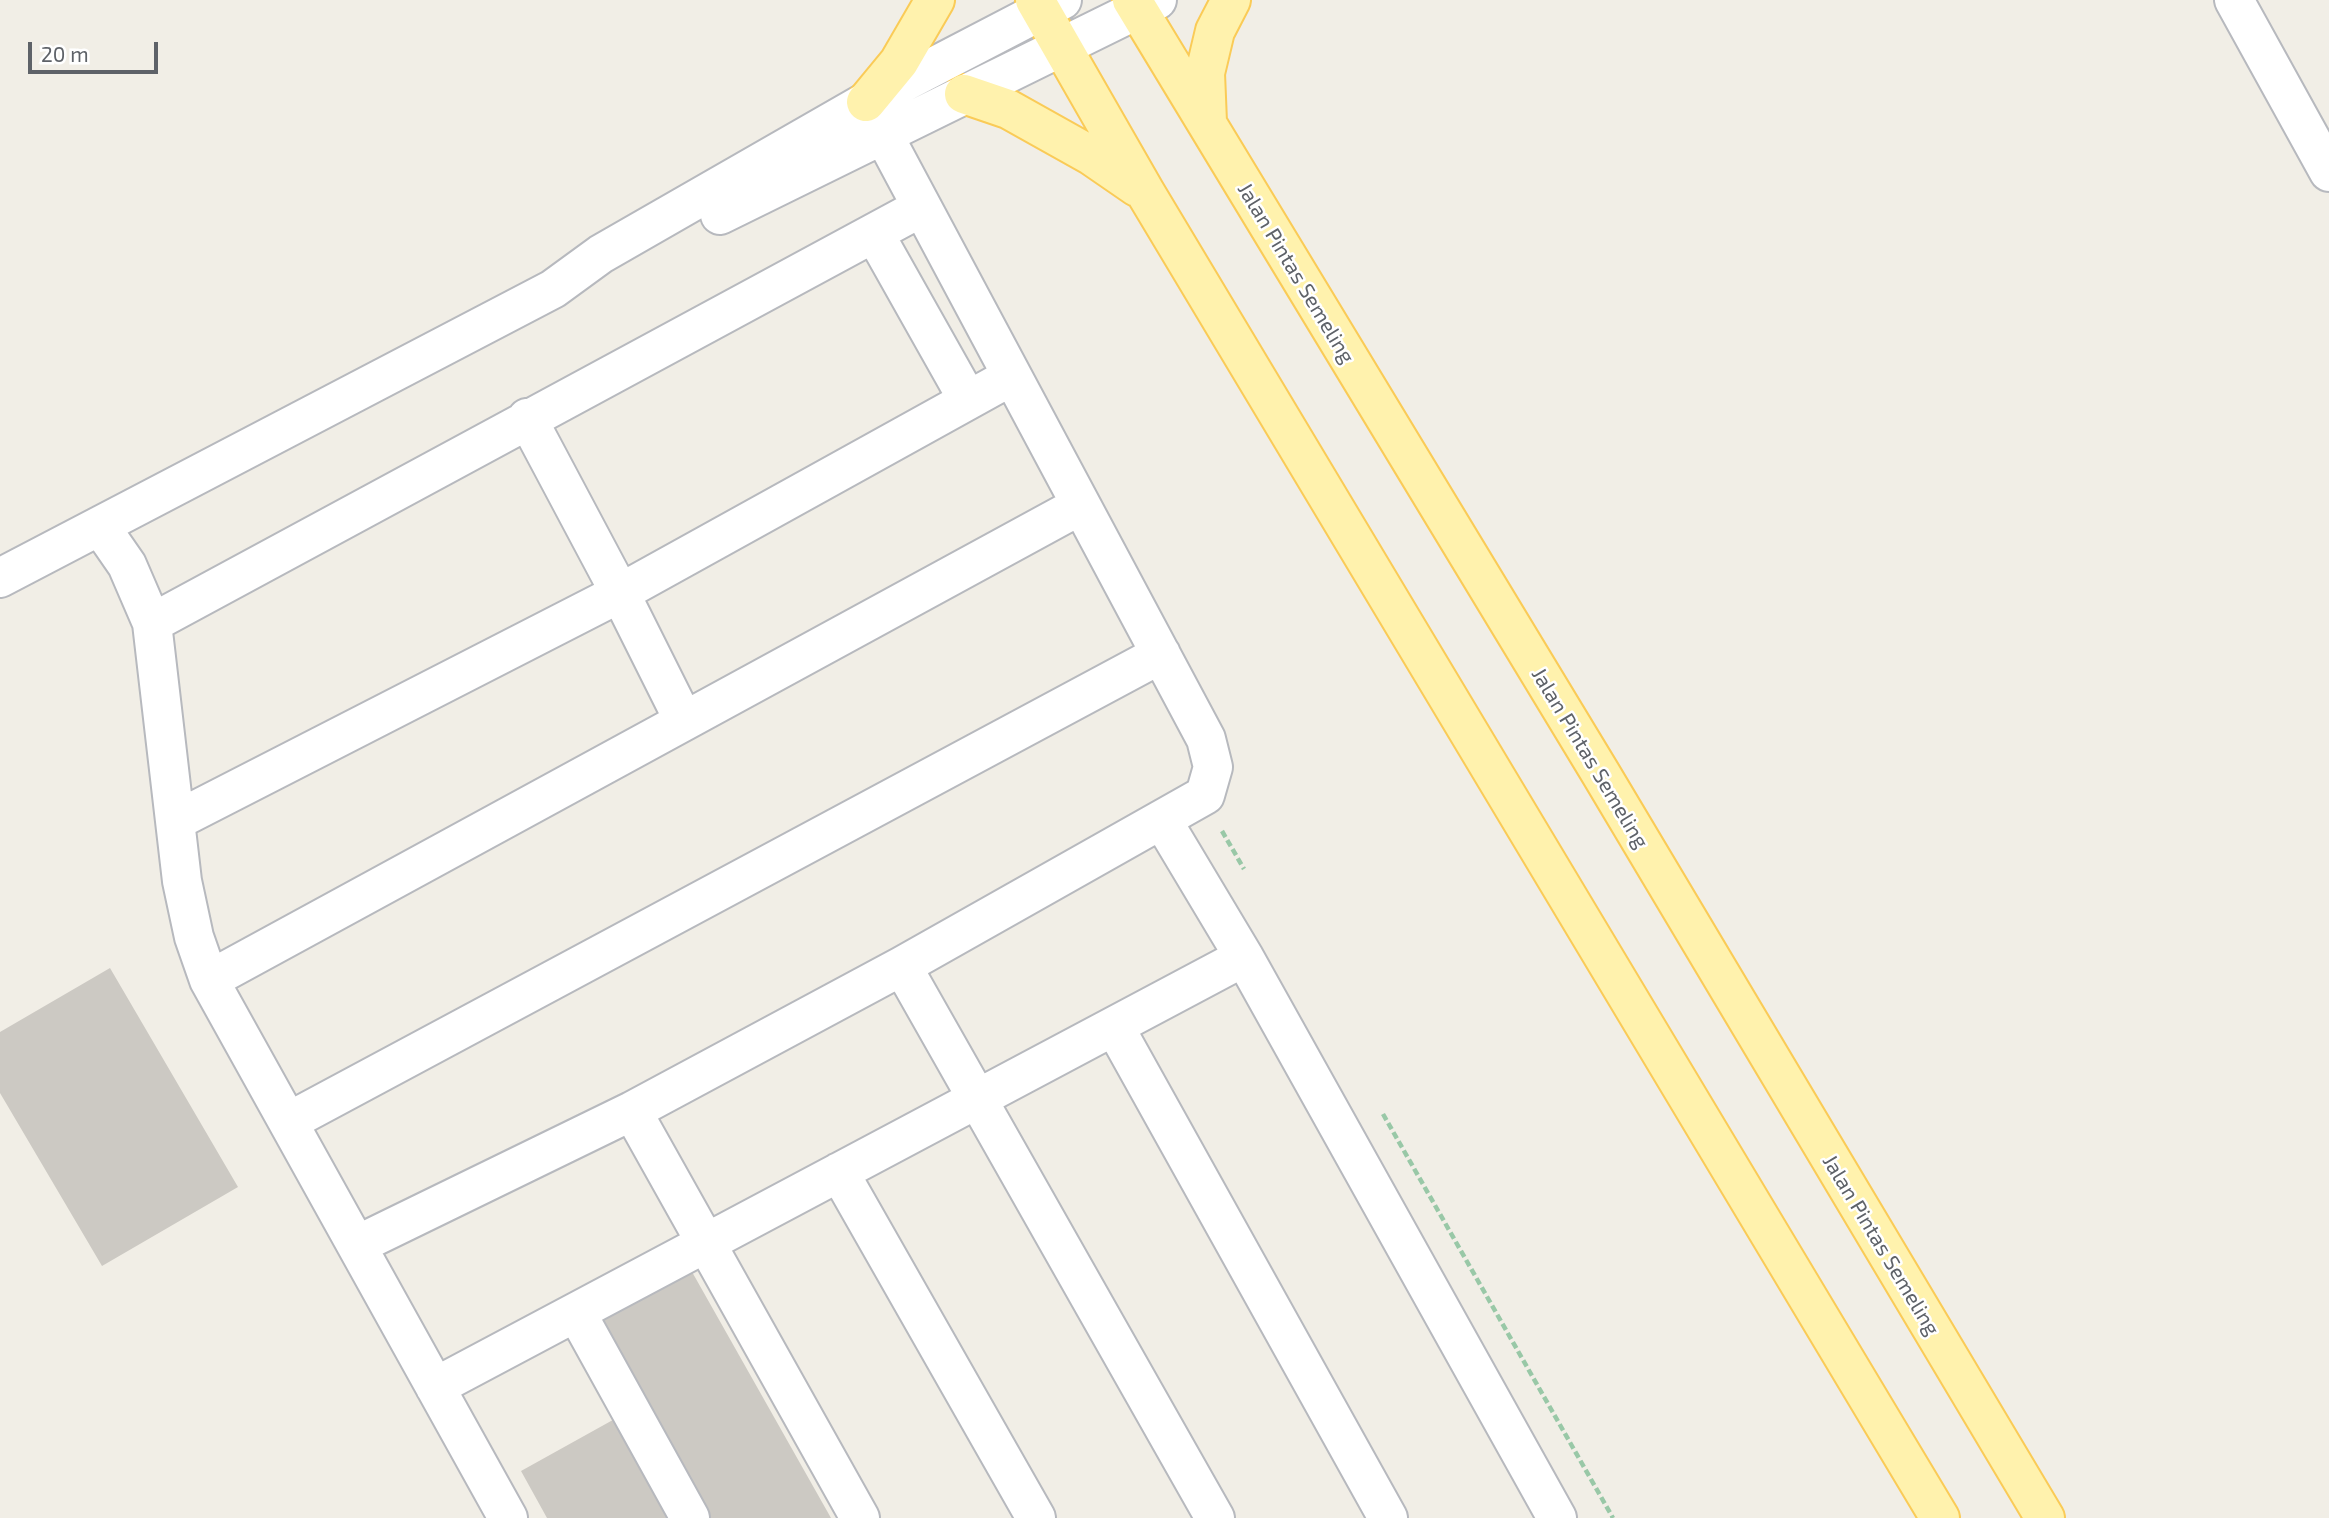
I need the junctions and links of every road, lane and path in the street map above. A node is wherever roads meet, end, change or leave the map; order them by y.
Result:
1 (934, 0) edge
2 (1231, 0) edge
3 (2234, 0) edge
4 (1142, 3) edge
5 (1046, 4) edge
6 (1063, 47) junction
7 (964, 94) junction
8 (866, 102) junction
9 (1207, 128) junction
10 (884, 136) junction
11 (2325, 156) edge
12 (1145, 192) junction
13 (922, 206) junction
14 (874, 233) junction
15 (553, 289) junction
16 (1012, 376) junction
17 (968, 400) junction
18 (527, 418) junction
19 (1081, 505) junction
20 (100, 526) junction
21 (0, 578) edge
22 (620, 593) junction
23 (152, 623) junction
24 (1161, 654) junction
25 (684, 721) junction
26 (1205, 794) junction
27 (1162, 820) junction
28 (175, 821) junction
29 (1248, 876) dead end
30 (1244, 957) junction
31 (902, 966) junction
32 (209, 980) junction
33 (1114, 1026) junction
34 (977, 1099) junction
35 (1379, 1106) dead end
36 (632, 1111) junction
37 (288, 1122) junction
38 (839, 1172) junction
39 (706, 1243) junction
40 (357, 1245) junction
41 (576, 1312) junction
42 (435, 1387) junction
43 (1545, 1514) edge
44 (508, 1518) edge
45 (690, 1518) edge
46 (860, 1518) edge
47 (1036, 1518) edge
48 (1215, 1518) edge
49 (1388, 1518) edge
50 (1613, 1518) edge
51 (1940, 1518) edge
52 (2045, 1518) edge

1 - 8 main road
2 - 9 main road
3 - 11 street
4 - 6 street
4 - 9 main road, Jalan Pintas Semeling
5 - 6 main road
5 - 8 street
6 - 7 street
6 - 12 main road
7 - 10 street
7 - 12 main road
8 - 15 street
9 - 52 main road, Jalan Pintas Semeling
10 - 13 street
10 - 15 street
12 - 51 main road
13 - 14 street
13 - 16 street
14 - 17 street
14 - 18 street
15 - 20 street
16 - 17 street
16 - 19 street
17 - 22 street
18 - 22 street
18 - 23 street
19 - 24 street
19 - 25 street
20 - 21 street
20 - 23 street
22 - 25 street
22 - 28 street
23 - 28 street
24 - 26 street
24 - 37 street
25 - 32 street
26 - 27 street
26 - 29 path
27 - 30 street
27 - 31 street
28 - 32 street
30 - 33 street
30 - 43 street
31 - 34 street
31 - 36 street
32 - 37 street
33 - 34 street
33 - 49 street
34 - 38 street
34 - 48 street
35 - 50 path
36 - 39 street
36 - 40 street
37 - 40 street
38 - 39 street
38 - 47 street
39 - 41 street
39 - 46 street
40 - 42 street
41 - 42 street
41 - 45 street
42 - 44 street

